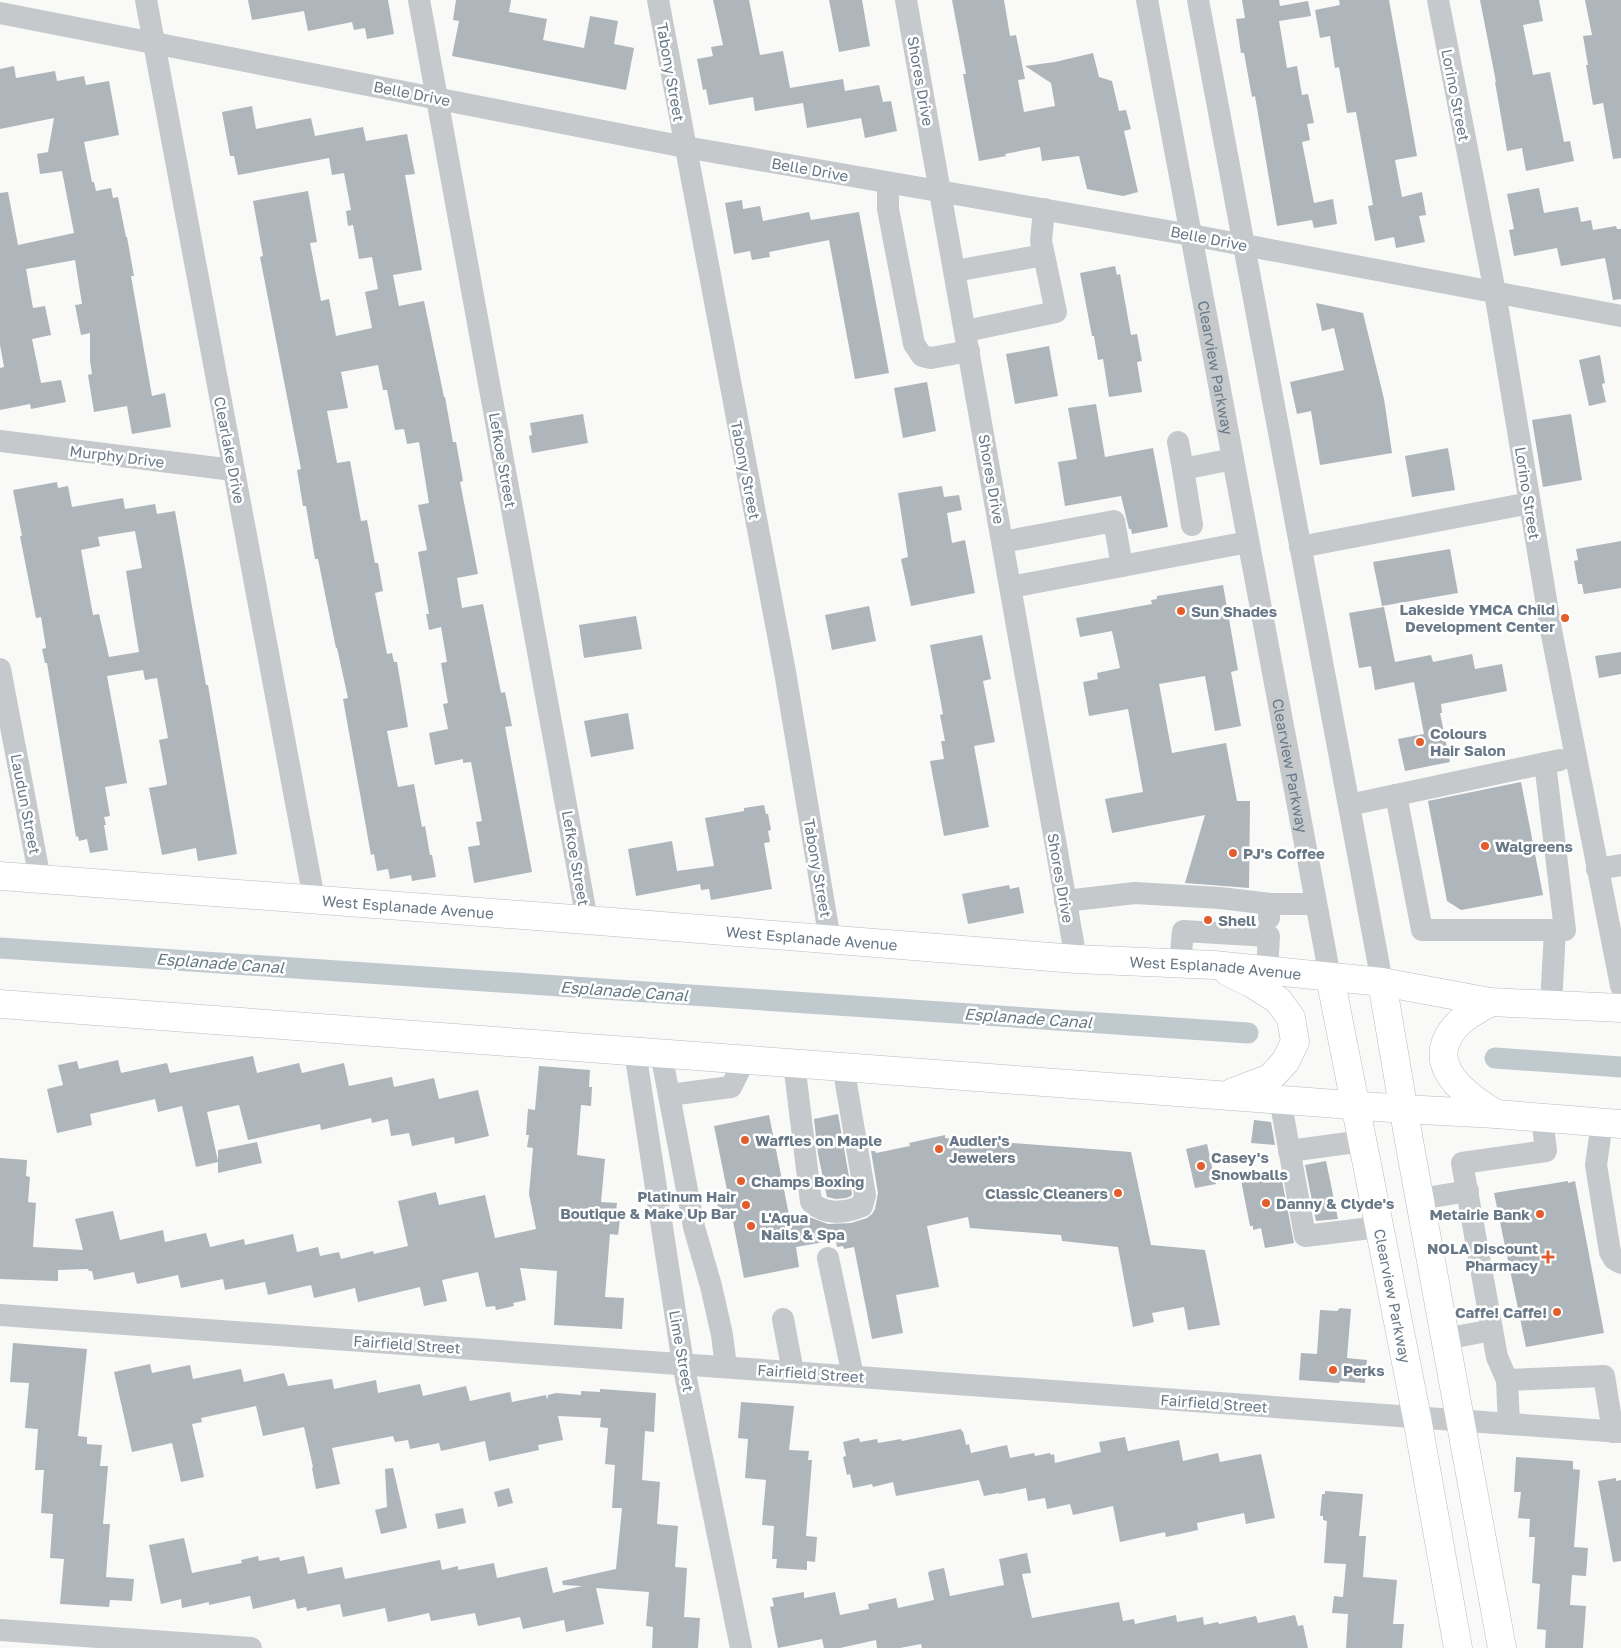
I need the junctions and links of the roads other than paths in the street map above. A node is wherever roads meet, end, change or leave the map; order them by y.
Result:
1 (146, 0) edge
2 (418, 0) edge
3 (658, 0) edge
4 (906, 0) edge
5 (1147, 0) edge
6 (1198, 0) edge
7 (1438, 0) edge
8 (0, 13) edge
9 (153, 43) junction
10 (438, 98) junction
11 (685, 147) junction
12 (888, 183) junction
13 (941, 192) junction
14 (1044, 210) junction
15 (1191, 235) junction
16 (1243, 245) junction
17 (1044, 255) junction
18 (955, 271) junction
19 (1495, 292) junction
20 (1621, 316) edge
21 (967, 341) junction
22 (0, 441) edge
23 (1178, 442) dead end
24 (1233, 459) junction
25 (1183, 469) junction
26 (233, 470) junction
27 (1530, 503) junction
28 (1192, 525) dead end
29 (1003, 542) junction
30 (1248, 542) junction
31 (1300, 547) junction
32 (1122, 566) junction
33 (1010, 587) junction
34 (0, 669) edge
35 (1575, 757) junction
36 (1545, 763) junction
37 (1396, 795) junction
38 (1349, 805) junction
39 (1621, 865) edge
40 (1597, 869) junction
41 (0, 876) edge
42 (40, 880) junction
43 (314, 899) junction
44 (1066, 901) junction
45 (1270, 904) junction
46 (1316, 904) junction
47 (587, 920) junction
48 (1555, 930) junction
49 (1269, 936) junction
50 (830, 940) junction
51 (1076, 959) junction
52 (1180, 964) junction
53 (1214, 965) junction
54 (1267, 971) junction
55 (1330, 977) junction
56 (1382, 982) junction
57 (1621, 986) edge
58 (1490, 1002) junction
59 (0, 1004) edge
60 (1551, 1005) junction
61 (1621, 1008) edge
62 (648, 1052) junction
63 (745, 1059) junction
64 (794, 1063) junction
65 (843, 1066) junction
66 (669, 1095) junction
67 (1227, 1095) junction
68 (1280, 1099) junction
69 (1356, 1105) junction
70 (1404, 1109) junction
71 (1496, 1114) junction
72 (1542, 1117) junction
73 (1611, 1123) edge
74 (1362, 1141) junction
75 (1289, 1152) junction
76 (1468, 1191) junction
77 (1420, 1199) junction
78 (1379, 1227) junction
79 (828, 1258) dead end
80 (1621, 1263) edge
81 (0, 1315) edge
82 (783, 1319) dead end
83 (1492, 1330) junction
84 (1445, 1339) junction
85 (683, 1364) junction
86 (726, 1367) junction
87 (793, 1372) junction
88 (853, 1376) junction
89 (1507, 1380) junction
90 (1417, 1418) junction
91 (1460, 1420) junction
92 (1509, 1424) junction
93 (1617, 1432) edge
94 (2, 1633) edge
95 (251, 1648) edge
96 (740, 1648) edge
97 (1458, 1648) edge
98 (1502, 1648) edge

1 - 9 street, Clearlake Drive
2 - 10 street, Lefkoe Street
3 - 11 street, Tabony Street
4 - 13 street, Shores Drive
5 - 15 street, Clearview Parkway
6 - 16 street
7 - 19 street, Lorino Street
8 - 9 street, Belle Drive
9 - 10 street, Belle Drive
9 - 26 street, Clearlake Drive
10 - 11 street, Belle Drive
10 - 47 street, Lefkoe Street
11 - 12 street, Belle Drive
11 - 50 street, Tabony Street
12 - 13 street, Belle Drive
12 - 21 street
13 - 14 street, Belle Drive
13 - 18 street, Shores Drive
14 - 15 street, Belle Drive
14 - 17 street
15 - 16 street, Belle Drive
15 - 24 street, Clearview Parkway
16 - 19 street, Belle Drive
16 - 31 street
17 - 18 street
17 - 21 street
18 - 21 street, Shores Drive
19 - 20 street, Belle Drive
19 - 27 street, Lorino Street
21 - 29 street, Shores Drive
22 - 26 street, Murphy Drive
23 - 25 street
24 - 25 street
24 - 30 street, Clearview Parkway
25 - 28 street
26 - 43 street, Clearlake Drive
27 - 31 street
27 - 35 street, Lorino Street
29 - 32 street
29 - 33 street, Shores Drive
30 - 32 street
30 - 46 street, Clearview Parkway
31 - 38 street
32 - 33 street
33 - 44 street, Shores Drive
34 - 42 street, Laudun Street
35 - 36 street
35 - 40 street, Lorino Street
36 - 37 street
36 - 48 street
37 - 38 street
37 - 48 street
38 - 56 street
39 - 40 street
40 - 57 street, Lorino Street
41 - 42 main road, West Esplanade Avenue
42 - 43 main road, West Esplanade Avenue
43 - 47 main road, West Esplanade Avenue
44 - 45 street
44 - 51 street, Shores Drive
45 - 46 street
45 - 49 street
46 - 55 street, Clearview Parkway
47 - 50 main road, West Esplanade Avenue
48 - 60 street
49 - 52 street
49 - 54 street
50 - 51 main road, West Esplanade Avenue
51 - 52 main road, West Esplanade Avenue
52 - 53 main road, West Esplanade Avenue
53 - 54 main road, West Esplanade Avenue
53 - 67 main road
54 - 55 main road, West Esplanade Avenue
55 - 56 main road, West Esplanade Avenue
55 - 69 main road, Clearview Parkway
56 - 58 main road, West Esplanade Avenue
56 - 70 main road
58 - 60 main road, West Esplanade Avenue
58 - 71 main road
59 - 62 main road
60 - 61 main road, West Esplanade Avenue
62 - 63 main road
62 - 66 street
62 - 85 street, Lime Street
63 - 64 main road
63 - 66 street
64 - 65 main road
64 - 65 street
65 - 67 main road
66 - 86 street
67 - 68 main road
68 - 69 main road
68 - 75 street
69 - 70 main road
69 - 74 main road, Clearview Parkway
70 - 71 main road
70 - 77 main road
71 - 72 main road
72 - 73 main road
72 - 76 street
73 - 80 street
74 - 75 street
74 - 78 main road, Clearview Parkway
75 - 78 street
76 - 77 street
76 - 83 street
77 - 84 main road
78 - 90 main road, Clearview Parkway
79 - 88 street
81 - 85 street, Fairfield Street
82 - 87 street
83 - 84 street
83 - 89 street
84 - 91 main road
85 - 86 street, Fairfield Street
85 - 96 street, Lime Street
86 - 87 street, Fairfield Street
87 - 88 street, Fairfield Street
88 - 90 street, Fairfield Street
89 - 92 street
89 - 93 street
90 - 91 street, Fairfield Street
90 - 97 main road, Clearview Parkway
91 - 92 street, Fairfield Street
91 - 98 main road
92 - 93 street, Fairfield Street
94 - 95 street

